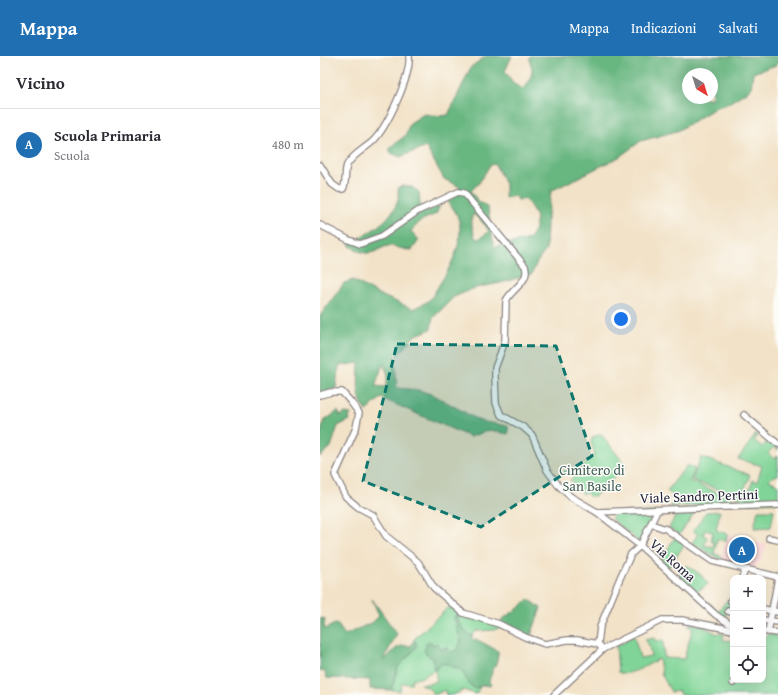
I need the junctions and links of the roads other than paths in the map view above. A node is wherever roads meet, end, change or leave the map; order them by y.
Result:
1 (409, 56) edge
2 (320, 165) edge
3 (320, 225) edge
4 (320, 396) edge
5 (744, 415) dead end
6 (778, 444) edge
7 (778, 505) edge
8 (658, 511) junction
9 (597, 512) junction
10 (651, 524) junction
11 (768, 538) dead end
12 (778, 540) edge
13 (640, 546) junction
14 (746, 570) junction
15 (744, 575) edge
16 (778, 577) edge
17 (775, 611) edge
18 (766, 620) edge
19 (771, 621) junction
20 (778, 622) edge
21 (730, 624) edge
22 (730, 629) edge
23 (766, 632) edge
24 (778, 633) edge
25 (598, 644) junction
26 (603, 649) junction
27 (554, 695) edge

1 - 2 street
3 - 9 street, Via Roma
4 - 25 street
5 - 6 street
7 - 8 street, Viale Sandro Pertini
8 - 9 street, Viale Sandro Pertini
8 - 10 street
9 - 13 street, Via Roma
10 - 13 street
10 - 14 street
11 - 12 street
13 - 21 street, Via Roma
13 - 25 street
14 - 15 street
14 - 16 street
16 - 17 street
17 - 19 street
18 - 19 street
19 - 20 street
19 - 23 street
22 - 26 street
23 - 24 street
25 - 26 street
26 - 27 street

